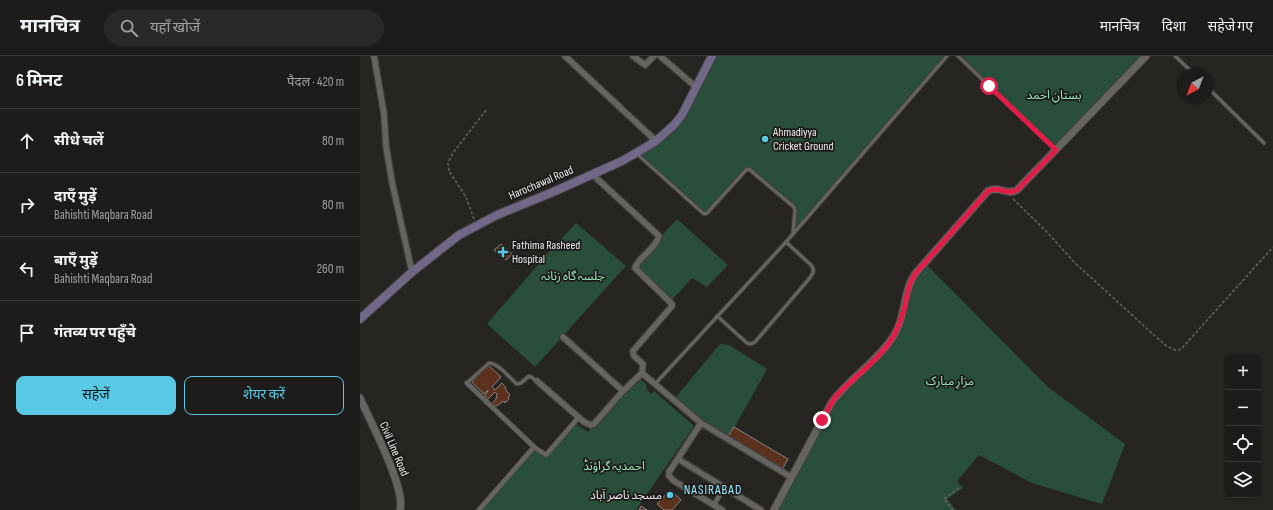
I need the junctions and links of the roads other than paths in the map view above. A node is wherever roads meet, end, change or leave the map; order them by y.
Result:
1 (374, 56) edge
2 (565, 56) edge
3 (633, 56) edge
4 (654, 56) edge
5 (660, 56) edge
6 (712, 56) edge
7 (947, 56) edge
8 (958, 56) edge
9 (1146, 56) edge
10 (1176, 56) edge
11 (1188, 68) edge
12 (696, 87) junction
13 (1213, 93) edge
14 (656, 140) junction
15 (1264, 143) dead end
16 (1056, 150) junction
17 (636, 153) junction
18 (592, 174) junction
19 (793, 234) junction
20 (786, 242) junction
21 (412, 272) junction
22 (717, 316) junction
23 (360, 319) edge
24 (563, 337) dead end
25 (642, 373) junction
26 (537, 381) joint
27 (467, 384) joint
28 (655, 384) junction
29 (623, 391) junction
30 (360, 398) edge
31 (579, 417) junction
32 (701, 423) junction
33 (534, 447) junction
34 (678, 459) junction
35 (791, 477) junction
36 (724, 488) junction
37 (714, 505) junction
38 (400, 510) edge
39 (479, 510) edge
40 (722, 510) edge
41 (761, 510) edge
42 (774, 510) edge

1 - 21 street
2 - 14 street
3 - 4 street
5 - 12 street
6 - 12 main road, Harochawal Road
7 - 19 lane
8 - 16 lane
9 - 16 street
10 - 11 lane
12 - 14 main road, Harochawal Road
13 - 15 lane
14 - 17 main road, Harochawal Road
16 - 35 street
17 - 18 main road, Harochawal Road
17 - 19 lane
18 - 21 main road, Harochawal Road
18 - 25 street
19 - 20 lane
20 - 22 lane
20 - 22 lane
21 - 23 main road, Harochawal Road
22 - 28 lane
24 - 29 street
25 - 28 street
25 - 29 street
26 - 27 lane
26 - 31 street
27 - 33 street
28 - 32 street
29 - 31 street
30 - 38 street, Civil Line Road
31 - 33 street
32 - 34 street
32 - 35 street
33 - 39 street
34 - 36 street
34 - 37 street
35 - 42 street
36 - 37 street
36 - 41 street
37 - 40 street

